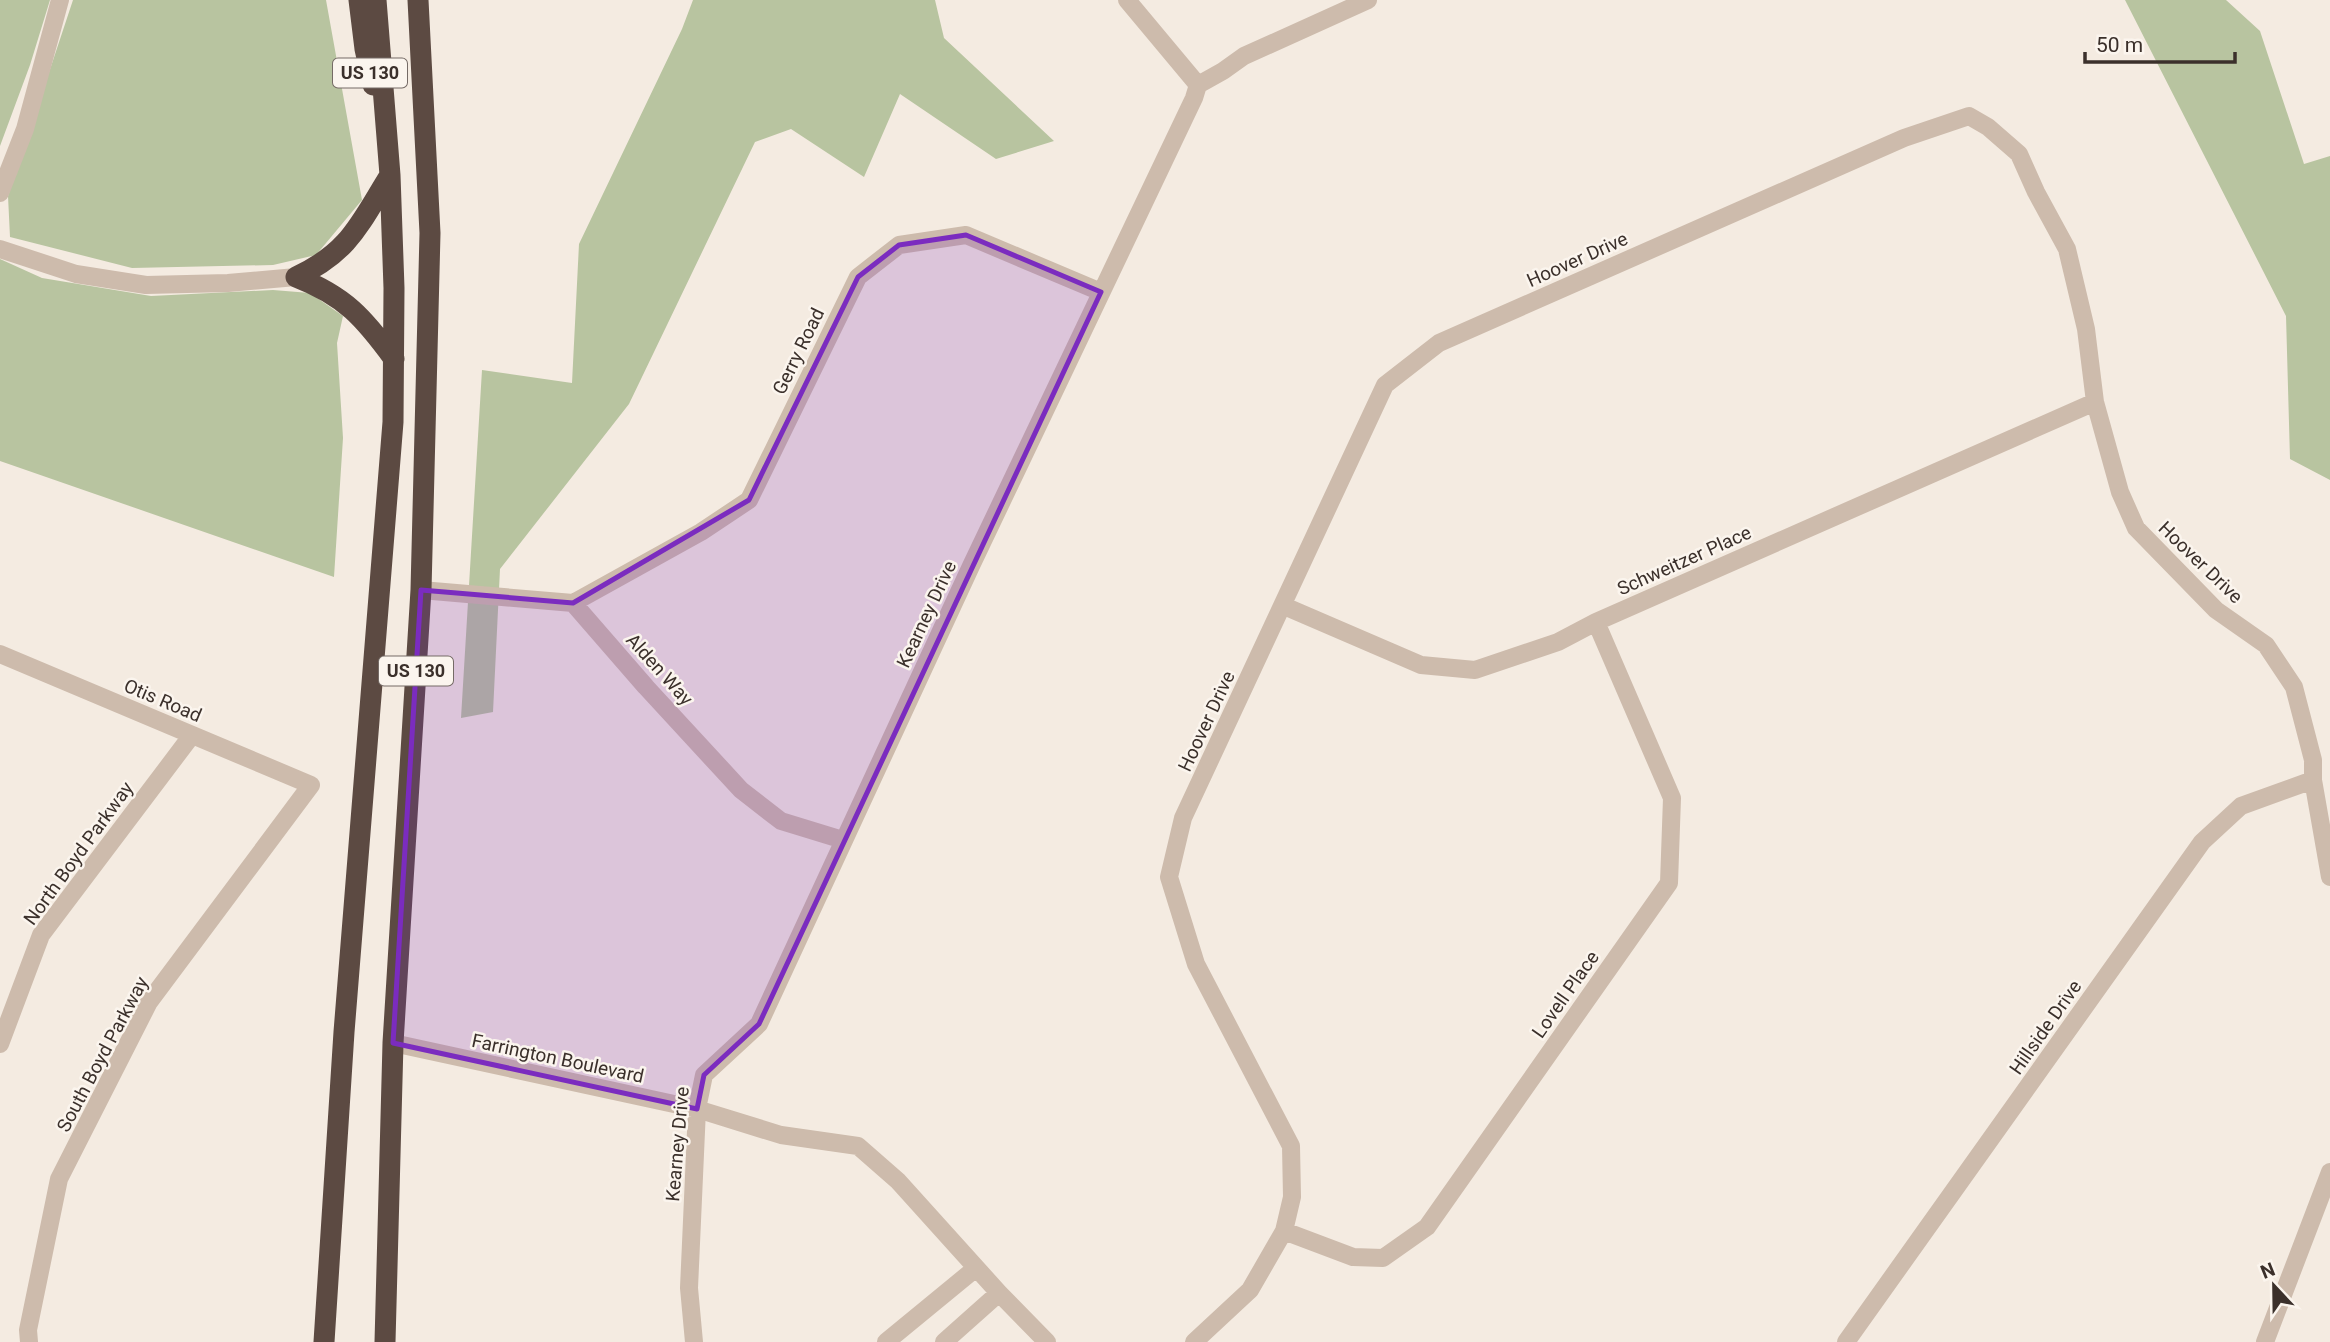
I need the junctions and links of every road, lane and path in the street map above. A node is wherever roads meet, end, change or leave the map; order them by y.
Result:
1 (60, 0) edge
2 (359, 0) edge
3 (376, 0) edge
4 (418, 0) edge
5 (1127, 0) edge
6 (1368, 0) edge
7 (1198, 85) junction
8 (388, 145) junction
9 (390, 175) junction
10 (0, 193) edge
11 (0, 249) edge
12 (296, 276) junction
13 (1101, 292) junction
14 (394, 359) junction
15 (2095, 402) junction
16 (421, 590) junction
17 (573, 603) junction
18 (1284, 606) junction
19 (1595, 622) junction
20 (0, 654) edge
21 (192, 735) junction
22 (2314, 780) junction
23 (310, 785) joint
24 (843, 840) junction
25 (2330, 877) edge
26 (393, 1043) junction
27 (0, 1044) edge
28 (697, 1109) junction
29 (2330, 1172) edge
30 (1284, 1231) junction
31 (976, 1268) junction
32 (999, 1293) junction
33 (29, 1342) edge
34 (324, 1342) edge
35 (385, 1342) edge
36 (694, 1342) edge
37 (886, 1342) edge
38 (944, 1342) edge
39 (1047, 1342) edge
40 (1194, 1342) edge
41 (1846, 1342) edge
42 (2264, 1342) edge

1 - 10 street
2 - 8 highway, US 130
3 - 8 highway
4 - 16 highway, US 130
5 - 7 street
6 - 7 street
7 - 13 street, Kearney Drive
8 - 9 highway, US 130
9 - 12 highway
9 - 14 highway, US 130
11 - 12 street
12 - 14 highway
13 - 17 street, Gerry Road
13 - 24 street, Kearney Drive
14 - 34 highway, US 130
15 - 18 street, Hoover Drive
15 - 19 street, Schweitzer Place
15 - 22 street, Hoover Drive
16 - 17 street
16 - 26 highway, US 130
17 - 24 street, Alden Way
18 - 19 street, Schweitzer Place
18 - 30 street, Hoover Drive
19 - 30 street, Lovell Place
20 - 21 street, Otis Road
21 - 23 street, Otis Road
21 - 27 street, North Boyd Parkway
22 - 25 street, Hoover Drive
22 - 41 street, Hillside Drive
23 - 33 street, South Boyd Parkway
24 - 28 street, Kearney Drive
26 - 28 street, Farrington Boulevard
26 - 35 highway, US 130
28 - 31 street, Farrington Boulevard
28 - 36 street, Kearney Drive
29 - 42 street
30 - 40 street, Hoover Drive
31 - 32 street, Farrington Boulevard
31 - 37 street
32 - 38 street
32 - 39 street, Farrington Boulevard

